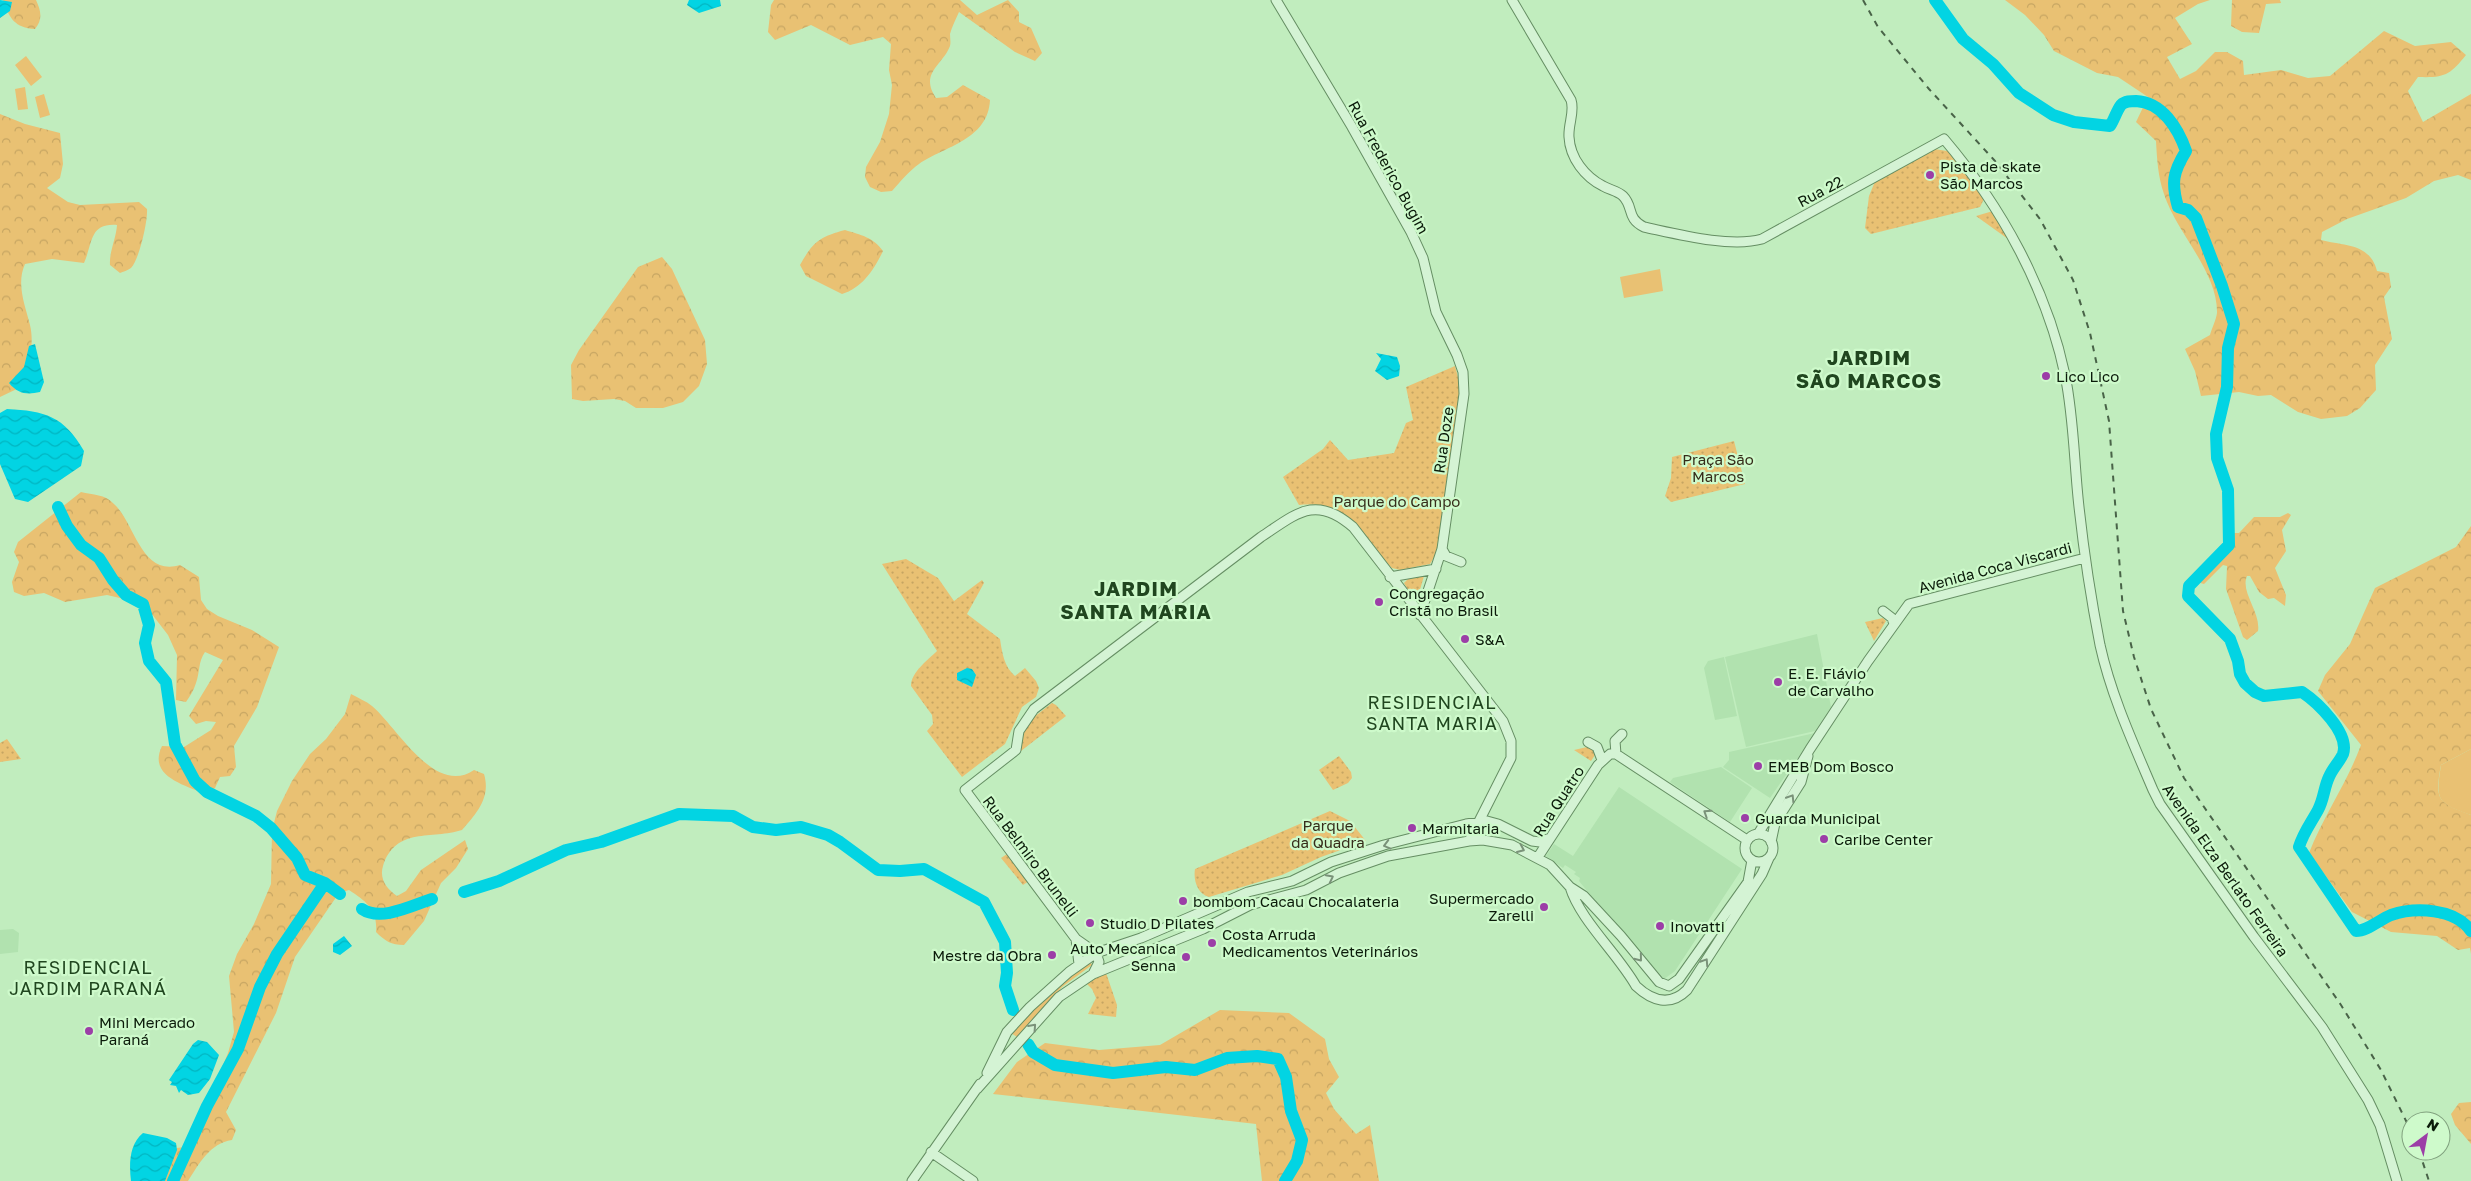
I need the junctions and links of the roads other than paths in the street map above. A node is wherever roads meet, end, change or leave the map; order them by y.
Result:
1 (1276, 0) edge
2 (1512, 0) edge
3 (1944, 139) joint
4 (1457, 355) joint
5 (1442, 549) junction
6 (2085, 558) junction
7 (1461, 562) dead end
8 (1436, 569) junction
9 (1420, 573) junction
10 (1408, 575) junction
11 (1390, 577) junction
12 (1427, 589) junction
13 (1403, 593) junction
14 (1883, 611) dead end
15 (1420, 615) junction
16 (1894, 624) junction
17 (1622, 734) dead end
18 (1588, 742) dead end
19 (1810, 749) junction
20 (1616, 754) junction
21 (1602, 760) junction
22 (1479, 822) junction
23 (1758, 834) junction
24 (1550, 838) junction
25 (1747, 840) junction
26 (1469, 842) junction
27 (1771, 842) junction
28 (1538, 857) junction
29 (1768, 858) junction
30 (1752, 860) junction
31 (1570, 887) junction
32 (1076, 939) junction
33 (1096, 953) junction
34 (1079, 964) junction
35 (1093, 974) junction
36 (1007, 1032) junction
37 (1018, 1043) junction
38 (977, 1089) junction
39 (931, 1152) junction
40 (912, 1181) edge
41 (973, 1181) edge
42 (2397, 1181) edge

1 - 4 main road, Rua Frederico Bugim
2 - 3 main road, Rua 22
3 - 6 main road, Avenida Elza Berlato Ferreira
4 - 5 main road, Rua Doze
5 - 7 main road
5 - 8 main road, Rua Doze
6 - 16 main road, Avenida Coca Viscardi
6 - 42 main road, Avenida Elza Berlato Ferreira
8 - 9 main road
8 - 12 main road, Rua Doze
9 - 10 main road
9 - 12 main road
10 - 11 main road
10 - 13 main road
11 - 13 main road
11 - 32 main road, Rua Belmiro Brunelli
12 - 13 main road
12 - 15 main road, Rua Doze
13 - 15 main road
14 - 16 main road
15 - 22 main road
16 - 19 main road, Avenida Coca Viscardi
17 - 20 main road
18 - 21 main road
19 - 23 main road, Avenida Coca Viscardi
27 -> 19 main road
20 - 21 main road
25 -> 20 main road
21 - 24 main road, Rua Quatro
22 - 24 main road
22 - 26 main road
22 -> 33 main road
23 - 25 main road
23 - 27 main road
24 - 28 main road, Rua Quatro
25 - 30 main road
26 -> 28 main road
35 -> 26 main road
27 - 29 main road
28 - 31 main road
29 - 30 main road
31 -> 29 main road
31 -> 30 main road
32 - 33 main road, Rua Belmiro Brunelli
32 - 34 main road, Rua Belmiro Brunelli
33 - 34 main road
33 - 35 main road
34 - 36 main road
37 -> 35 main road
36 - 37 main road
36 - 38 main road
37 - 38 main road
38 - 39 main road
39 - 40 main road
39 - 41 main road

